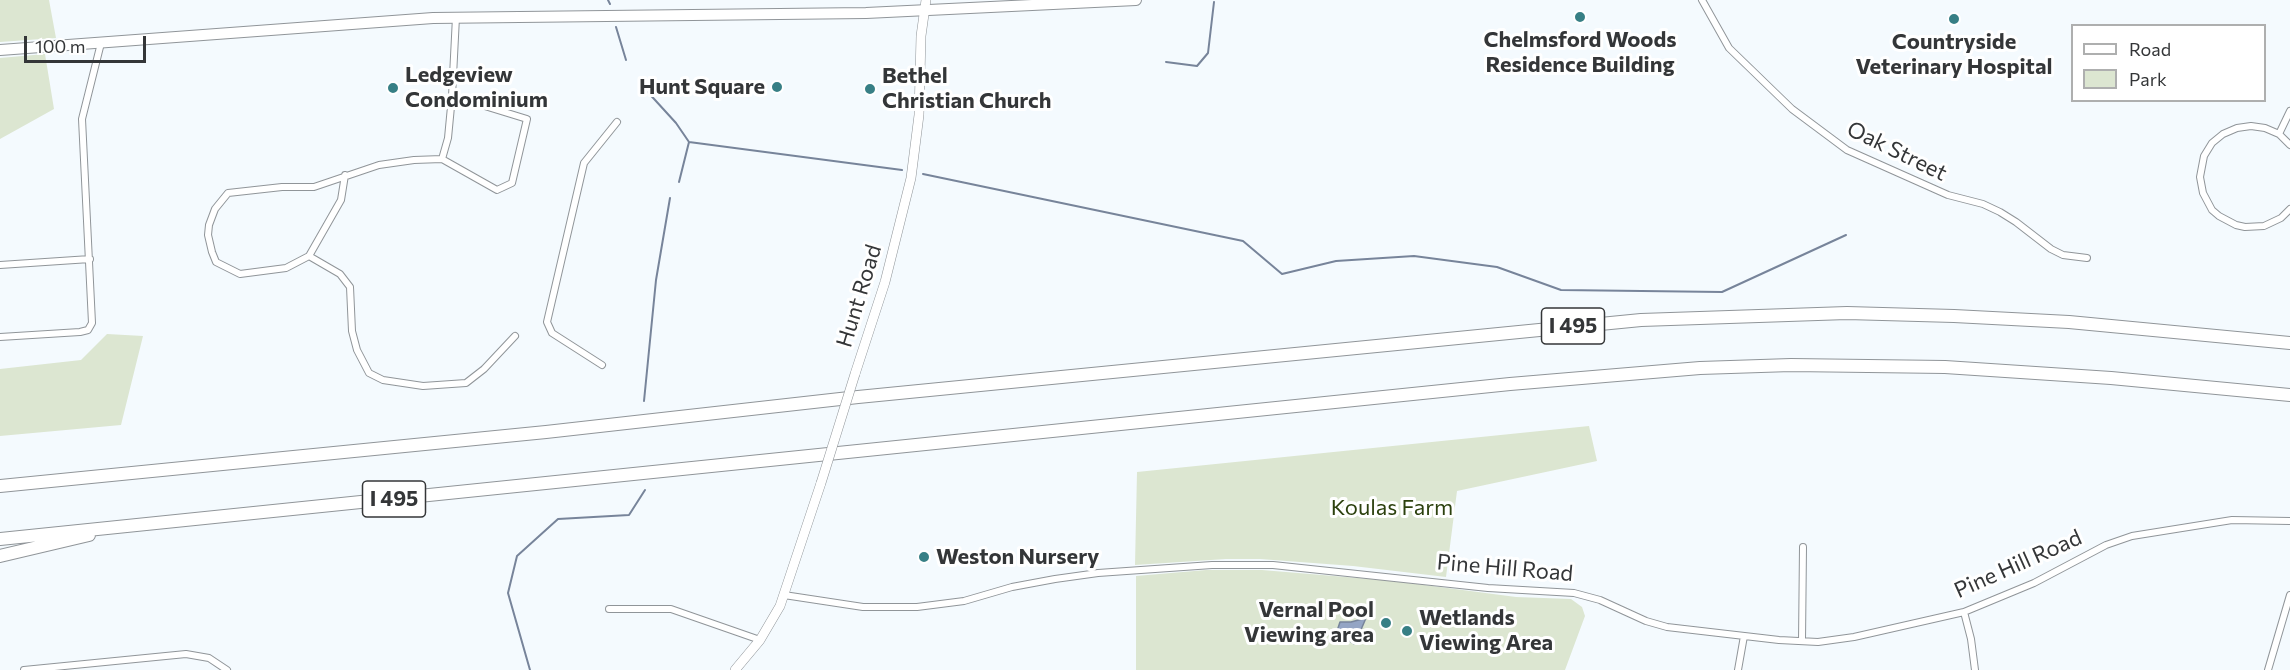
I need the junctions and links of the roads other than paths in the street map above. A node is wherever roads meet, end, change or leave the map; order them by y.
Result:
1 (1136, 0) edge
2 (1702, 0) edge
3 (925, 5) edge
4 (456, 17) junction
5 (101, 43) junction
6 (0, 50) edge
7 (452, 96) junction
8 (2290, 111) edge
9 (617, 122) dead end
10 (2279, 134) junction
11 (2290, 145) edge
12 (442, 159) junction
13 (345, 175) junction
14 (2290, 209) edge
15 (309, 256) junction
16 (2087, 258) dead end
17 (90, 259) junction
18 (0, 265) edge
19 (515, 336) dead end
20 (0, 337) edge
21 (2290, 344) edge
22 (602, 365) dead end
23 (2290, 395) edge
24 (68, 479) junction
25 (0, 481) edge
26 (0, 486) edge
27 (2290, 521) edge
28 (122, 526) junction
29 (0, 539) edge
30 (1803, 547) dead end
31 (0, 556) edge
32 (784, 595) junction
33 (2290, 595) edge
34 (609, 609) dead end
35 (1964, 612) junction
36 (1744, 636) junction
37 (760, 640) junction
38 (1802, 641) junction
39 (24, 670) edge
40 (227, 670) edge
41 (735, 670) edge
42 (1738, 670) edge
43 (1975, 670) edge
44 (2268, 670) edge

1 - 3 main road
2 - 16 street, Oak Street
3 - 4 main road
3 - 32 street, Hunt Road, bridge
4 - 5 main road
4 - 7 street
5 - 6 main road
5 - 17 street
7 - 12 street
7 - 12 street
8 - 10 street
9 - 22 street
10 - 11 street
10 - 14 street
12 - 13 street
13 - 15 street
13 - 15 street
15 - 19 street
17 - 18 street
17 - 20 street
21 - 24 highway, I 495
23 - 28 highway, I 495
24 - 25 highway
24 - 26 highway, I 495
27 - 35 street, Pine Hill Road
28 - 29 highway, I 495
28 - 31 highway
30 - 38 street
32 - 36 street, Pine Hill Road
32 - 37 street
33 - 44 street
34 - 37 street
35 - 38 street, Pine Hill Road
35 - 43 street
36 - 38 street, Pine Hill Road
36 - 42 street
37 - 41 street
39 - 40 street

